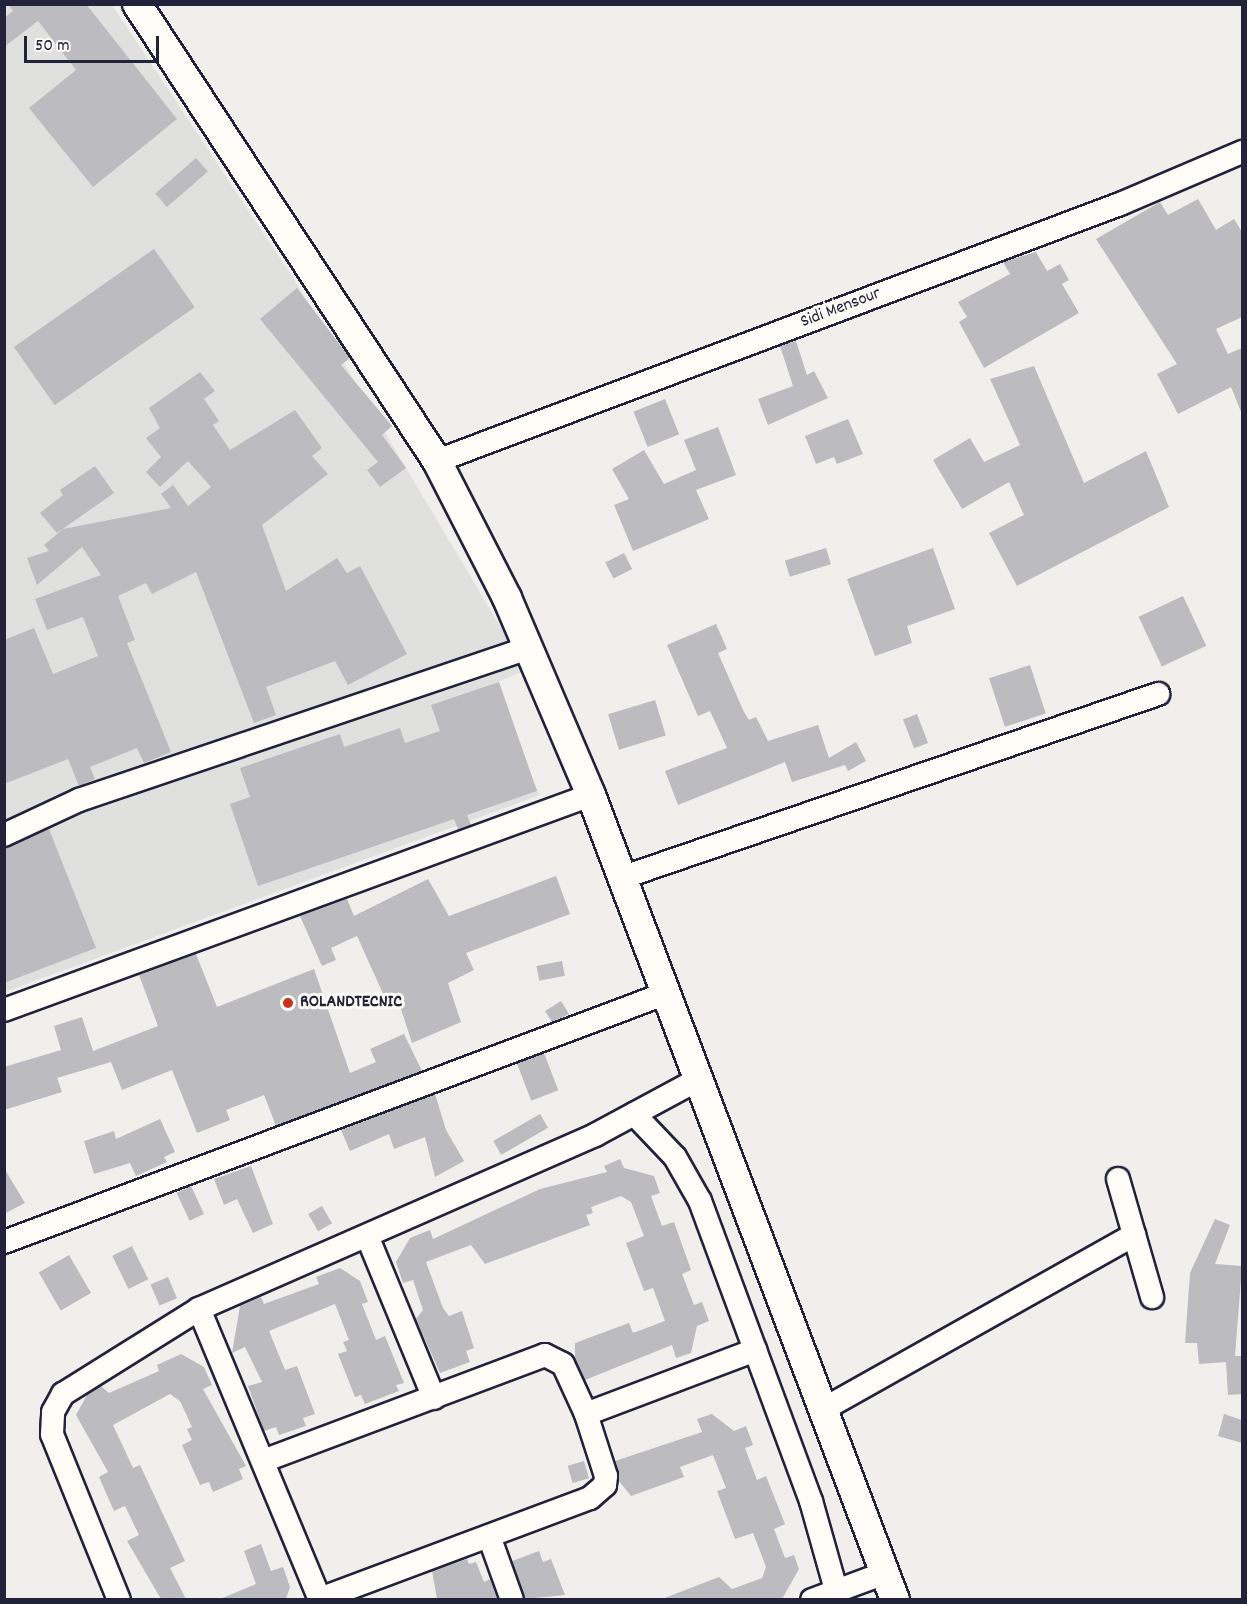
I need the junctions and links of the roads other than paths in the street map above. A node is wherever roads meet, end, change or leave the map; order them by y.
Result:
1 (137, 4) edge
2 (1242, 152) edge
3 (436, 461) junction
4 (528, 648) junction
5 (1158, 694) dead end
6 (591, 795) junction
7 (4, 835) edge
8 (621, 878) junction
9 (664, 994) junction
10 (4, 1010) edge
11 (697, 1080) junction
12 (634, 1114) junction
13 (1118, 1179) dead end
14 (1134, 1235) junction
15 (368, 1238) junction
16 (4, 1242) edge
17 (1152, 1297) dead end
18 (199, 1309) junction
19 (755, 1350) junction
20 (434, 1398) junction
21 (822, 1410) junction
22 (586, 1414) junction
23 (263, 1461) junction
24 (489, 1536) junction
25 (890, 1586) edge
26 (836, 1590) junction
27 (119, 1599) edge
28 (320, 1599) edge
29 (512, 1599) edge
30 (812, 1599) edge

1 - 3 main road
2 - 3 street, Sidi Mensour
3 - 4 main road
4 - 6 main road
4 - 7 street
5 - 8 street
6 - 8 main road
6 - 10 street
8 - 9 main road
9 - 11 main road
9 - 16 street
11 - 12 street
11 - 21 main road
12 - 15 street
12 - 19 street
13 - 14 street
14 - 17 street
14 - 21 street
15 - 18 street
15 - 20 street
18 - 23 street
18 - 27 street
19 - 22 street
19 - 26 street
20 - 22 street
20 - 23 street
21 - 25 main road
22 - 24 street
23 - 28 street
24 - 28 street
24 - 29 street
25 - 26 street
26 - 30 street

